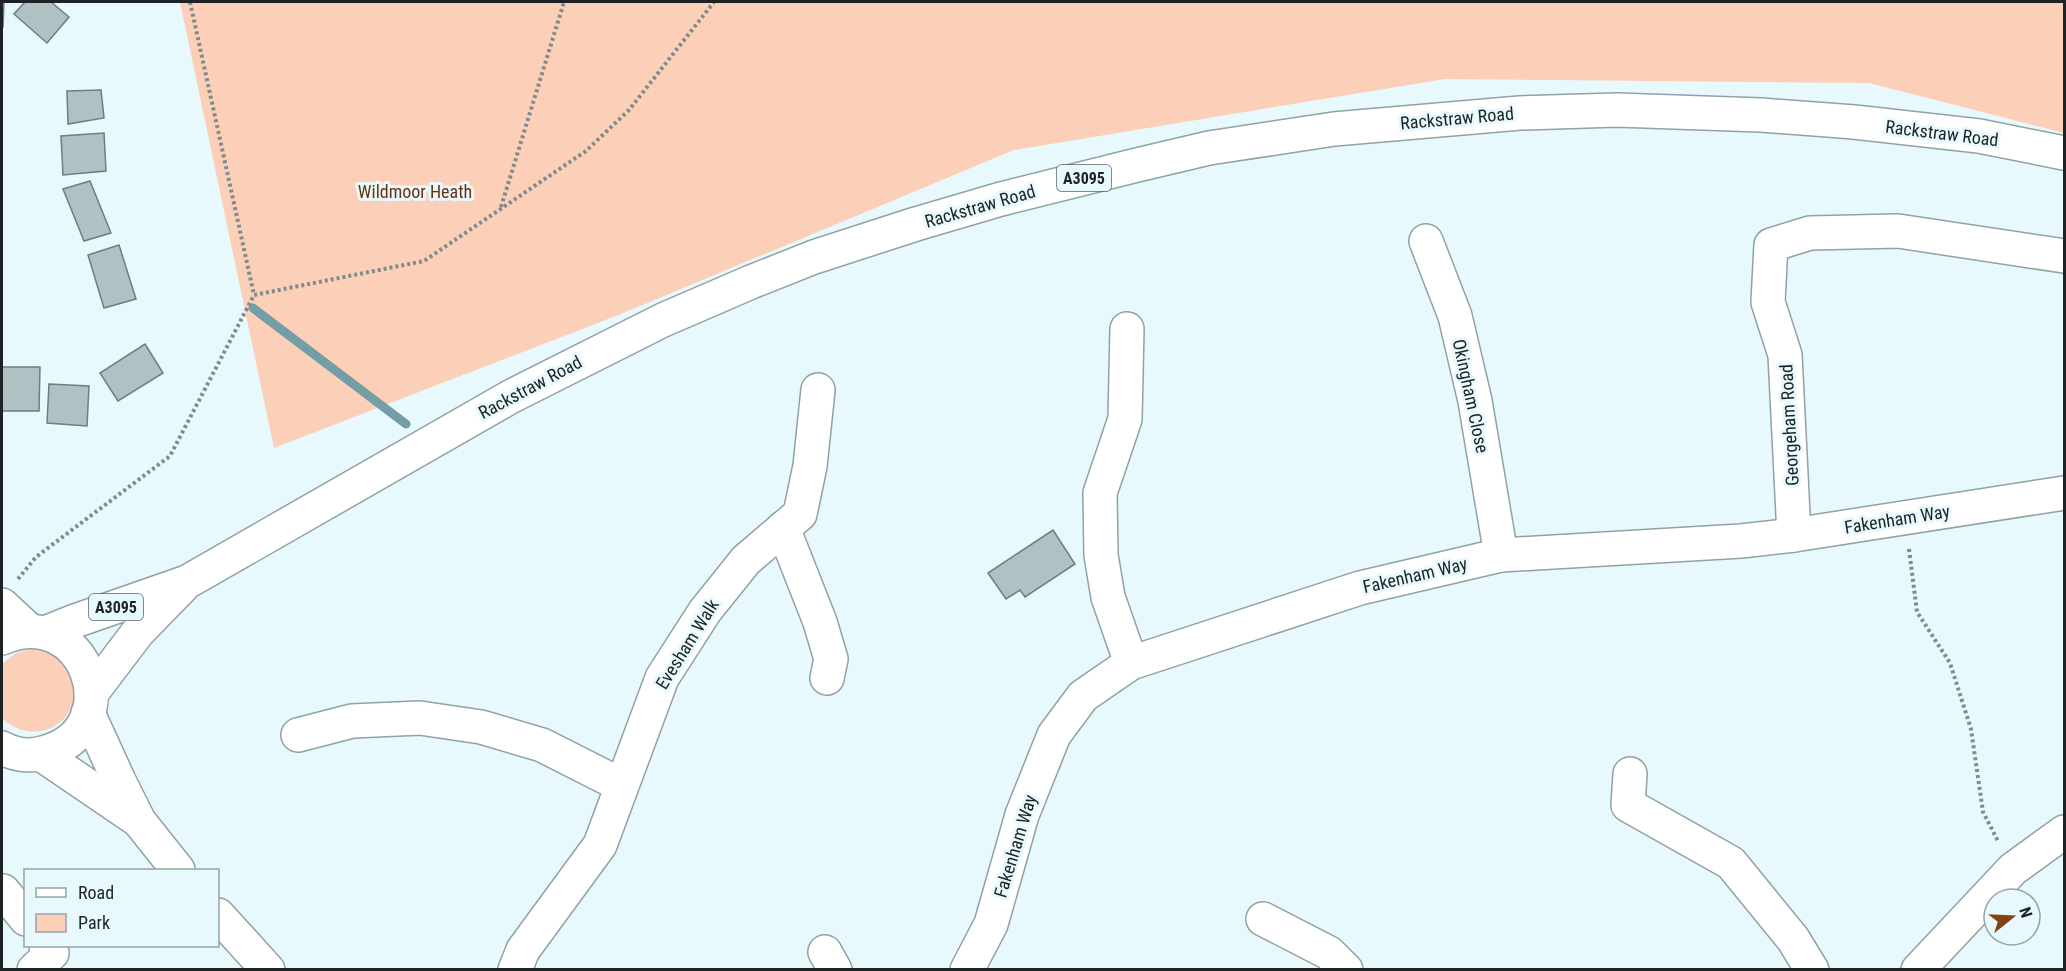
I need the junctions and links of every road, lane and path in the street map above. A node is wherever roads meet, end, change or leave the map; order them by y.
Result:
1 (190, 2) edge
2 (564, 2) edge
3 (714, 2) edge
4 (2064, 153) edge
5 (501, 208) junction
6 (1426, 241) dead end
7 (2064, 256) edge
8 (254, 295) junction
9 (1126, 329) dead end
10 (818, 390) dead end
11 (2064, 493) edge
12 (1906, 517) junction
13 (783, 528) junction
14 (1794, 535) junction
15 (1501, 555) junction
16 (187, 582) junction
17 (8, 593) edge
18 (25, 634) edge
19 (1131, 663) junction
20 (827, 678) dead end
21 (90, 703) junction
22 (298, 735) dead end
23 (15, 754) edge
24 (1630, 774) dead end
25 (621, 785) junction
26 (139, 820) junction
27 (2064, 832) edge
28 (177, 869) edge
29 (2013, 869) junction
30 (3, 891) dead end
31 (219, 916) edge
32 (24, 917) edge
33 (1263, 919) dead end
34 (48, 947) edge
35 (34, 969) edge
36 (268, 969) edge
37 (515, 969) edge
38 (967, 969) edge
39 (1346, 969) edge
40 (1812, 969) edge
41 (1918, 969) edge

1 - 8 path
2 - 5 path
3 - 5 path
4 - 16 street, Rackstraw Road / A3095
5 - 8 path
6 - 15 street, Okingham Close
7 - 14 street, Georgeham Road
8 - 17 path
9 - 19 street
10 - 13 street, Evesham Walk
11 - 12 street, Fakenham Way
12 - 14 street, Fakenham Way
12 - 29 path
13 - 20 street
13 - 25 street, Evesham Walk
14 - 15 street, Fakenham Way
15 - 19 street, Fakenham Way
16 - 18 street, Rackstraw Road / A3095
16 - 21 street, Rackstraw Road / A3095
17 - 18 street
18 - 21 street
19 - 38 street, Fakenham Way
21 - 23 street, Rackstraw Road
21 - 26 street
22 - 25 street
23 - 26 street
24 - 40 street
25 - 37 street, Evesham Walk
26 - 28 street
27 - 29 street
29 - 41 street
30 - 32 street
31 - 36 street
33 - 39 street
34 - 35 street

